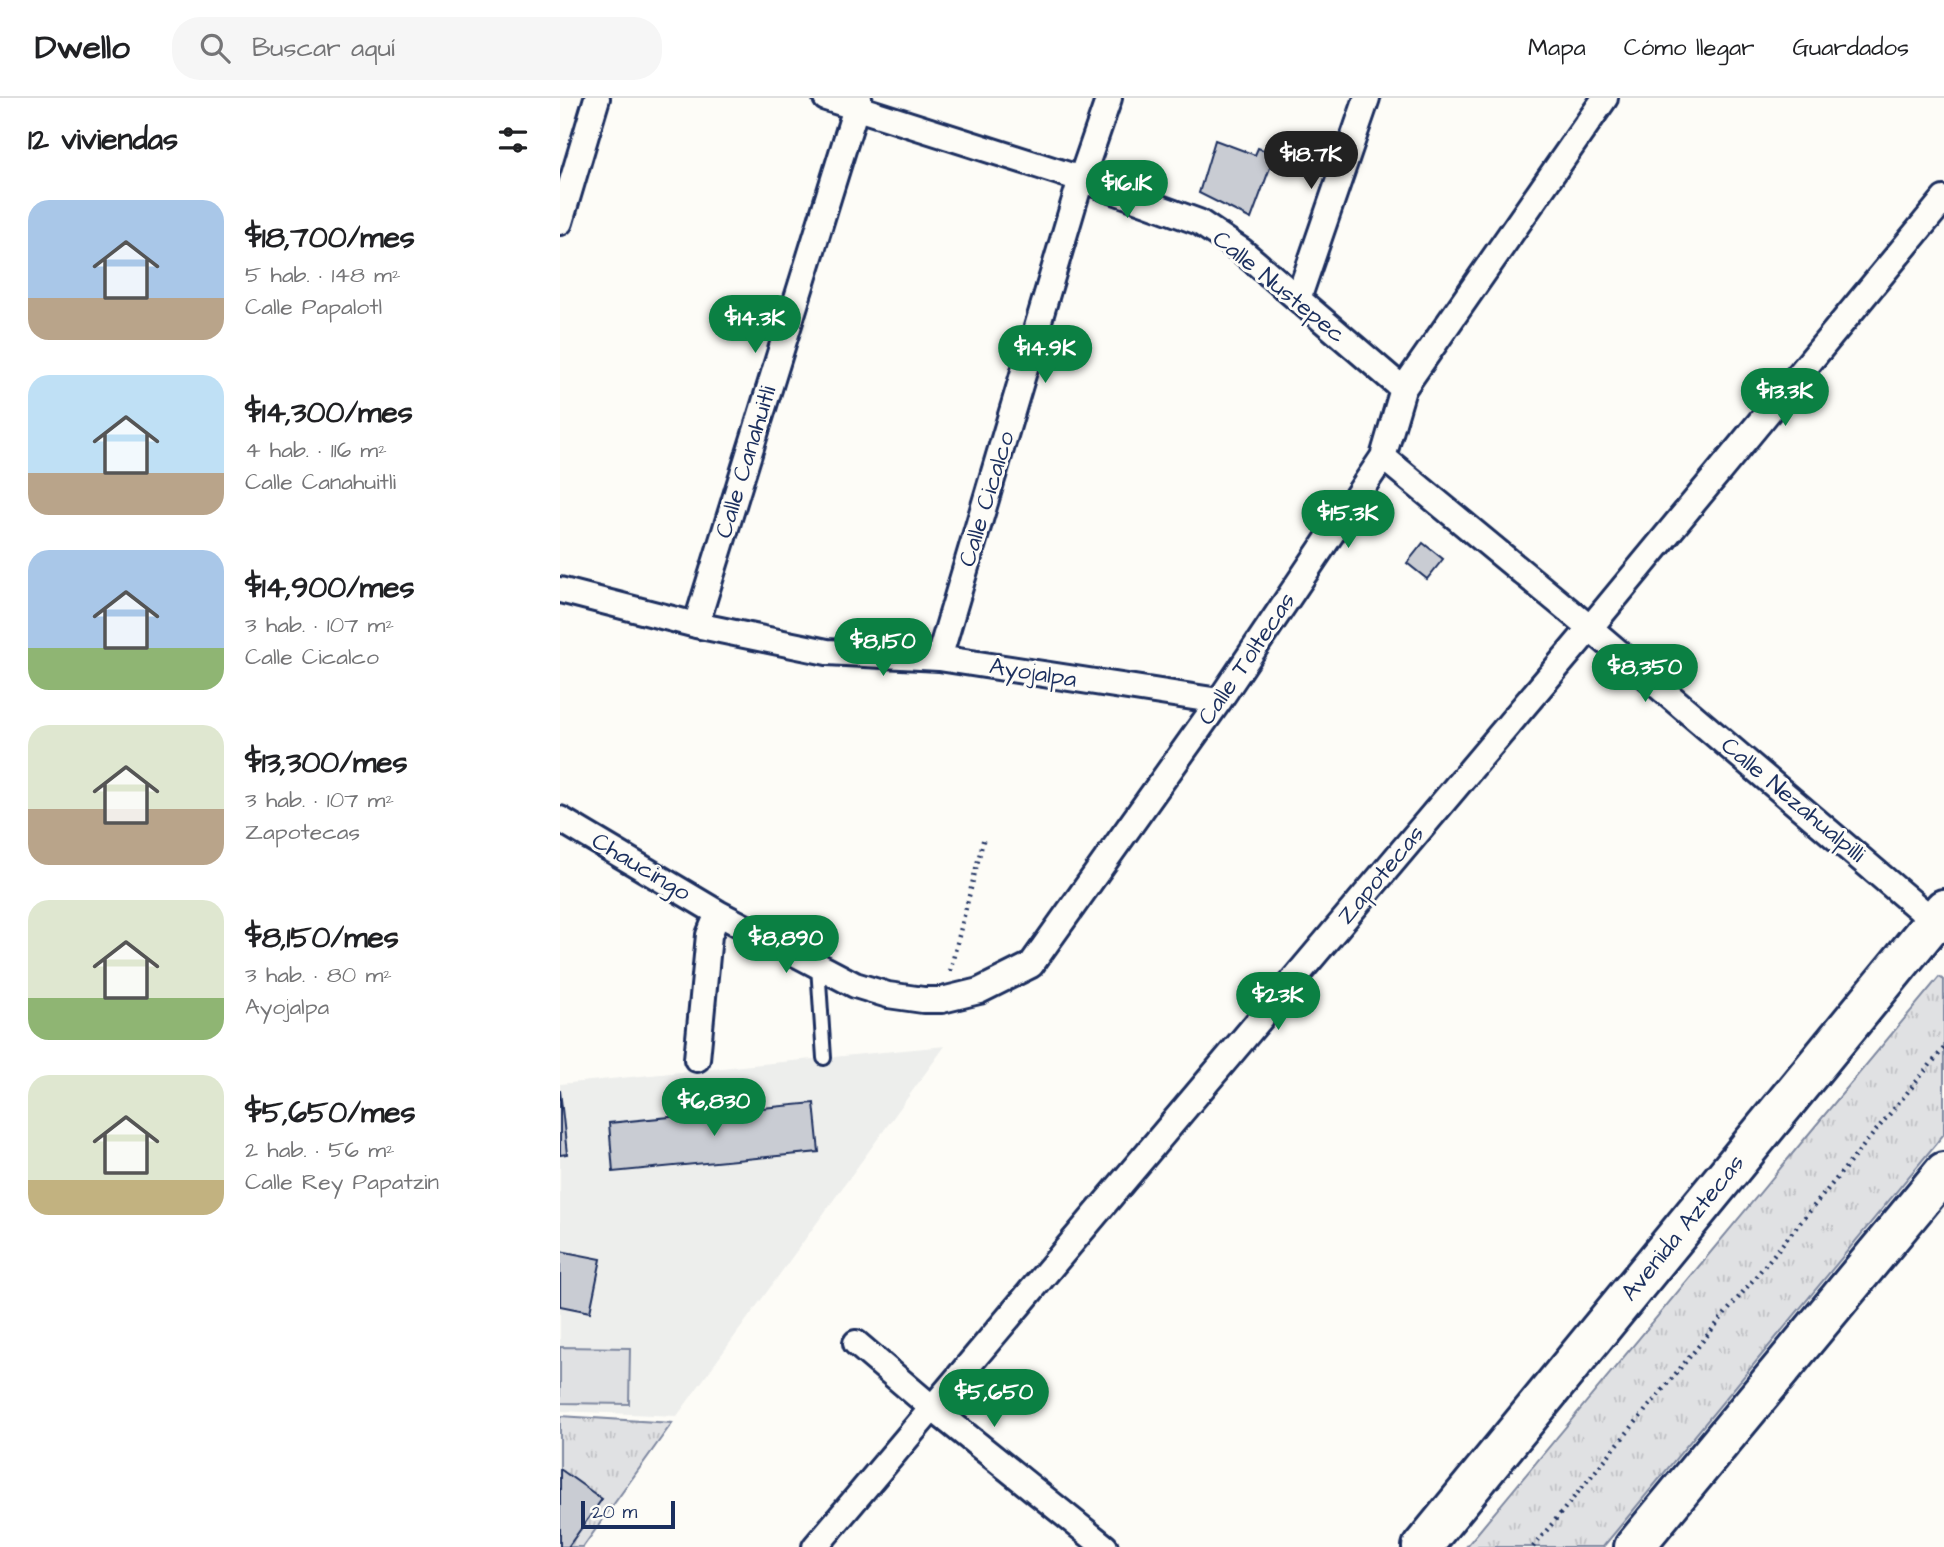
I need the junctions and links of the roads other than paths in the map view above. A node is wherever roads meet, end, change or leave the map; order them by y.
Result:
1 (597, 98) edge
2 (826, 98) edge
3 (1109, 98) edge
4 (1367, 98) edge
5 (1605, 98) edge
6 (857, 102) edge
7 (1081, 179) junction
8 (1944, 199) edge
9 (560, 222) edge
10 (1298, 299) junction
11 (1403, 389) junction
12 (1383, 457) junction
13 (560, 590) edge
14 (696, 625) junction
15 (1590, 628) junction
16 (939, 658) junction
17 (1219, 701) junction
18 (560, 820) edge
19 (718, 913) junction
20 (1941, 920) edge
21 (1031, 965) joint
22 (818, 966) junction
23 (824, 1058) dead end
24 (697, 1059) dead end
25 (1944, 1172) edge
26 (856, 1343) dead end
27 (931, 1407) junction
28 (815, 1547) edge
29 (1105, 1547) edge
30 (1422, 1547) edge
31 (1634, 1547) edge

1 - 9 street
2 - 6 street, Calle Nustepec
3 - 7 street, Calle Cicalco
4 - 10 street
5 - 11 street, Calle Toltecas
6 - 7 street, Calle Nustepec
6 - 14 street, Calle Canahuitli
7 - 10 street, Calle Nustepec
7 - 16 street, Calle Cicalco
8 - 15 street, Zapotecas
10 - 11 street, Calle Nustepec
11 - 12 street, Calle Toltecas
12 - 15 street, Calle Nezahualpilli
12 - 17 street, Calle Toltecas
13 - 14 street, Ayojalpa
14 - 16 street, Ayojalpa
15 - 20 street, Calle Nezahualpilli
15 - 27 street, Zapotecas
16 - 17 street, Ayojalpa
17 - 21 street, Calle Toltecas
18 - 19 street, Chaucingo
19 - 22 street, Chaucingo
19 - 24 street
20 - 30 main road, Avenida Aztecas
21 - 22 street, Chaucingo
22 - 23 lane
25 - 31 main road
26 - 27 street
27 - 28 street, Zapotecas
27 - 29 street

